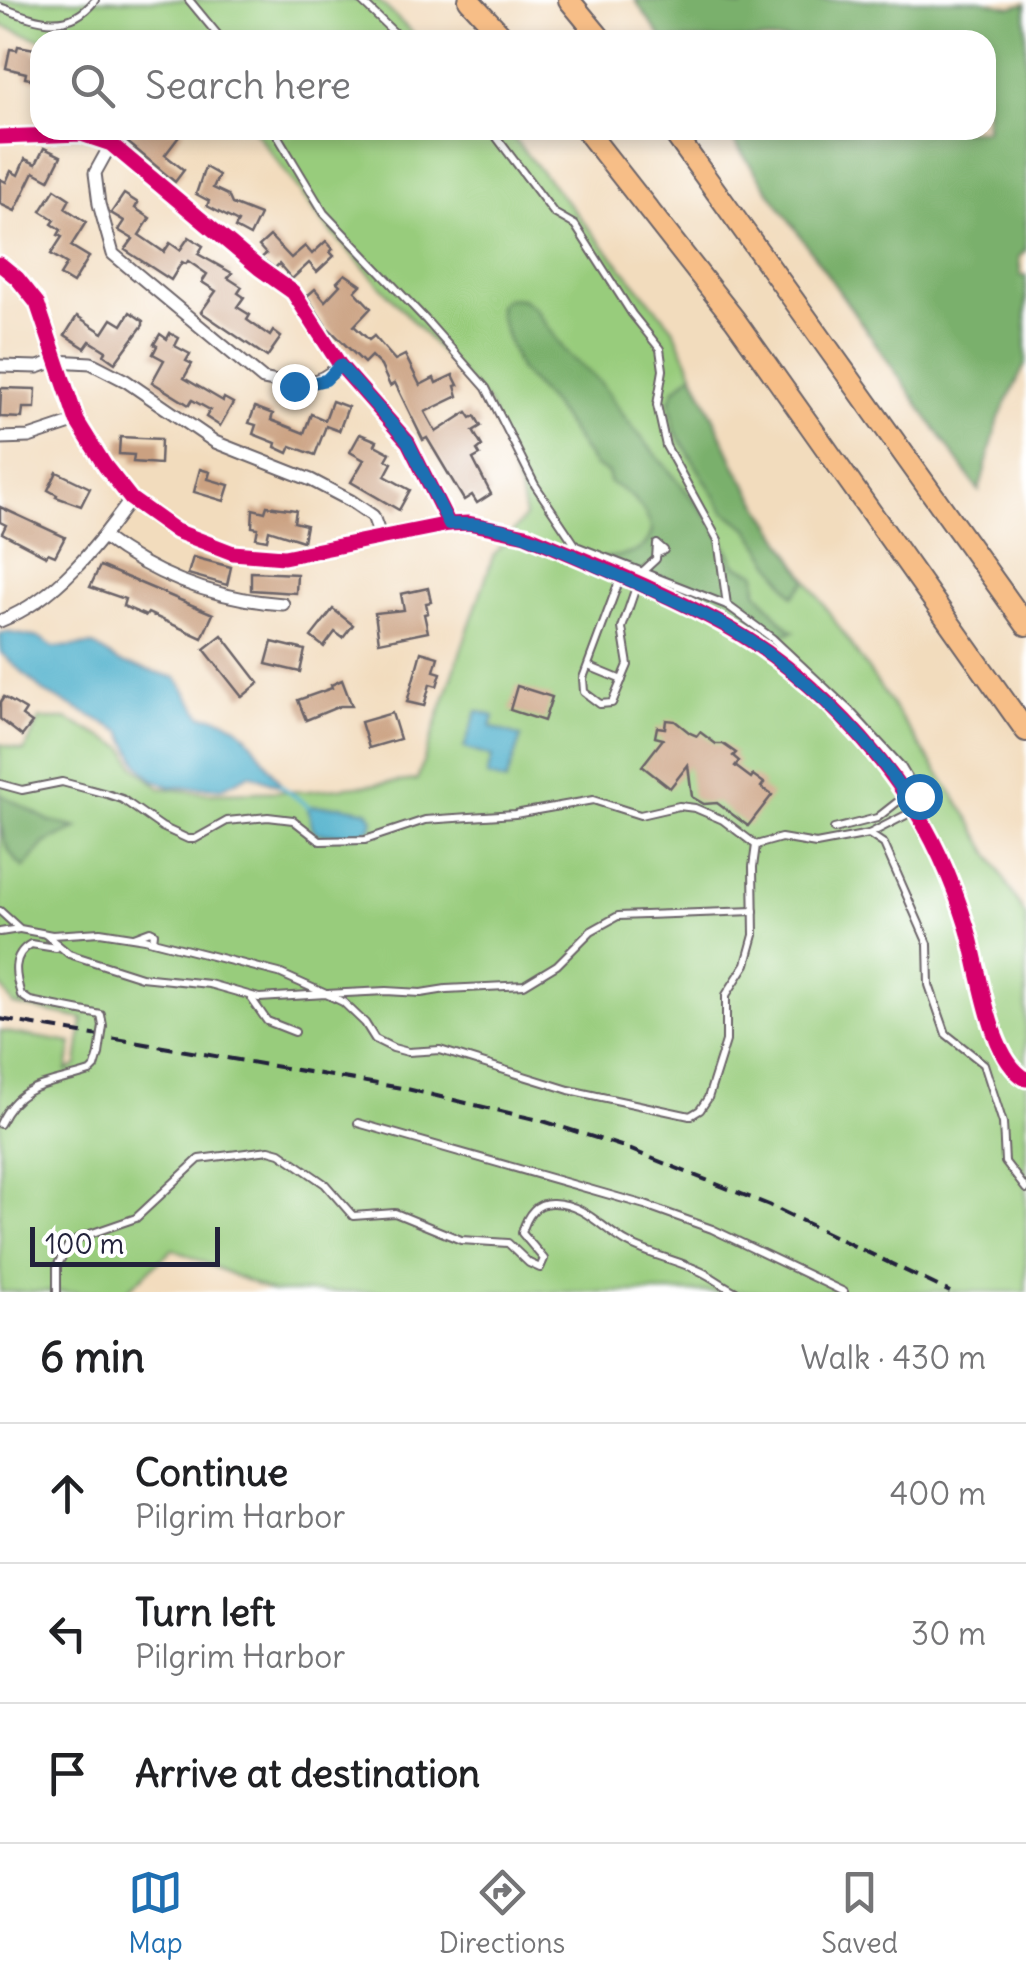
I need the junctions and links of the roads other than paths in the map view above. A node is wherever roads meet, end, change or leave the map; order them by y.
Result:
1 (95, 0) edge
2 (189, 0) edge
3 (360, 0) edge
4 (468, 0) edge
5 (569, 0) edge
6 (0, 7) edge
7 (214, 30) edge
8 (392, 30) edge
9 (496, 30) edge
10 (594, 30) edge
11 (30, 136) edge
12 (0, 137) edge
13 (99, 140) edge
14 (280, 140) edge
15 (499, 140) edge
16 (594, 140) edge
17 (679, 140) edge
18 (111, 144) junction
19 (0, 264) edge
20 (55, 361) junction
21 (340, 365) junction
22 (0, 366) edge
23 (77, 420) junction
24 (0, 438) edge
25 (131, 498) junction
26 (449, 524) junction
27 (104, 536) junction
28 (381, 538) junction
29 (658, 553) dead end
30 (621, 576) junction
31 (638, 579) junction
32 (283, 604) dead end
33 (728, 605) junction
34 (0, 620) edge
35 (1026, 625) edge
36 (588, 666) junction
37 (622, 680) junction
38 (1026, 731) edge
39 (0, 784) edge
40 (909, 800) junction
41 (834, 830) dead end
42 (869, 834) junction
43 (756, 845) junction
44 (0, 911) edge
45 (754, 911) junction
46 (20, 929) junction
47 (0, 932) edge
48 (45, 934) junction
49 (64, 951) junction
50 (326, 994) junction
51 (251, 997) junction
52 (294, 1032) dead end
53 (1026, 1079) edge
54 (358, 1123) dead end
55 (0, 1124) edge
56 (1026, 1189) edge
57 (522, 1233) junction
58 (508, 1243) junction
59 (57, 1292) edge
60 (736, 1292) edge
61 (844, 1292) edge

1 - 6 lane
2 - 7 lane
3 - 8 lane
4 - 9 highway
5 - 10 highway
11 - 12 street
13 - 18 street
14 - 31 lane
15 - 33 lane
16 - 38 highway
17 - 35 highway
18 - 21 street
18 - 21 street
19 - 20 street
20 - 22 street
20 - 23 street
20 - 28 street
21 - 26 street
23 - 24 street
23 - 25 street
25 - 27 street
25 - 28 street
26 - 28 street
26 - 30 street
27 - 32 street
27 - 34 street
29 - 31 lane
30 - 31 street
30 - 36 lane
31 - 33 lane
31 - 37 lane
31 - 40 street
33 - 40 lane
36 - 37 lane
36 - 37 lane
39 - 43 lane
40 - 41 lane
40 - 42 lane
40 - 53 street
42 - 43 lane
42 - 56 lane
43 - 45 lane
44 - 46 lane
45 - 50 lane
45 - 50 lane
46 - 47 lane
46 - 48 lane
48 - 49 lane
48 - 50 lane
49 - 51 lane
49 - 55 lane, bridge
50 - 51 lane
51 - 52 lane
54 - 61 lane
57 - 58 lane
57 - 58 lane
57 - 60 lane
58 - 59 lane

